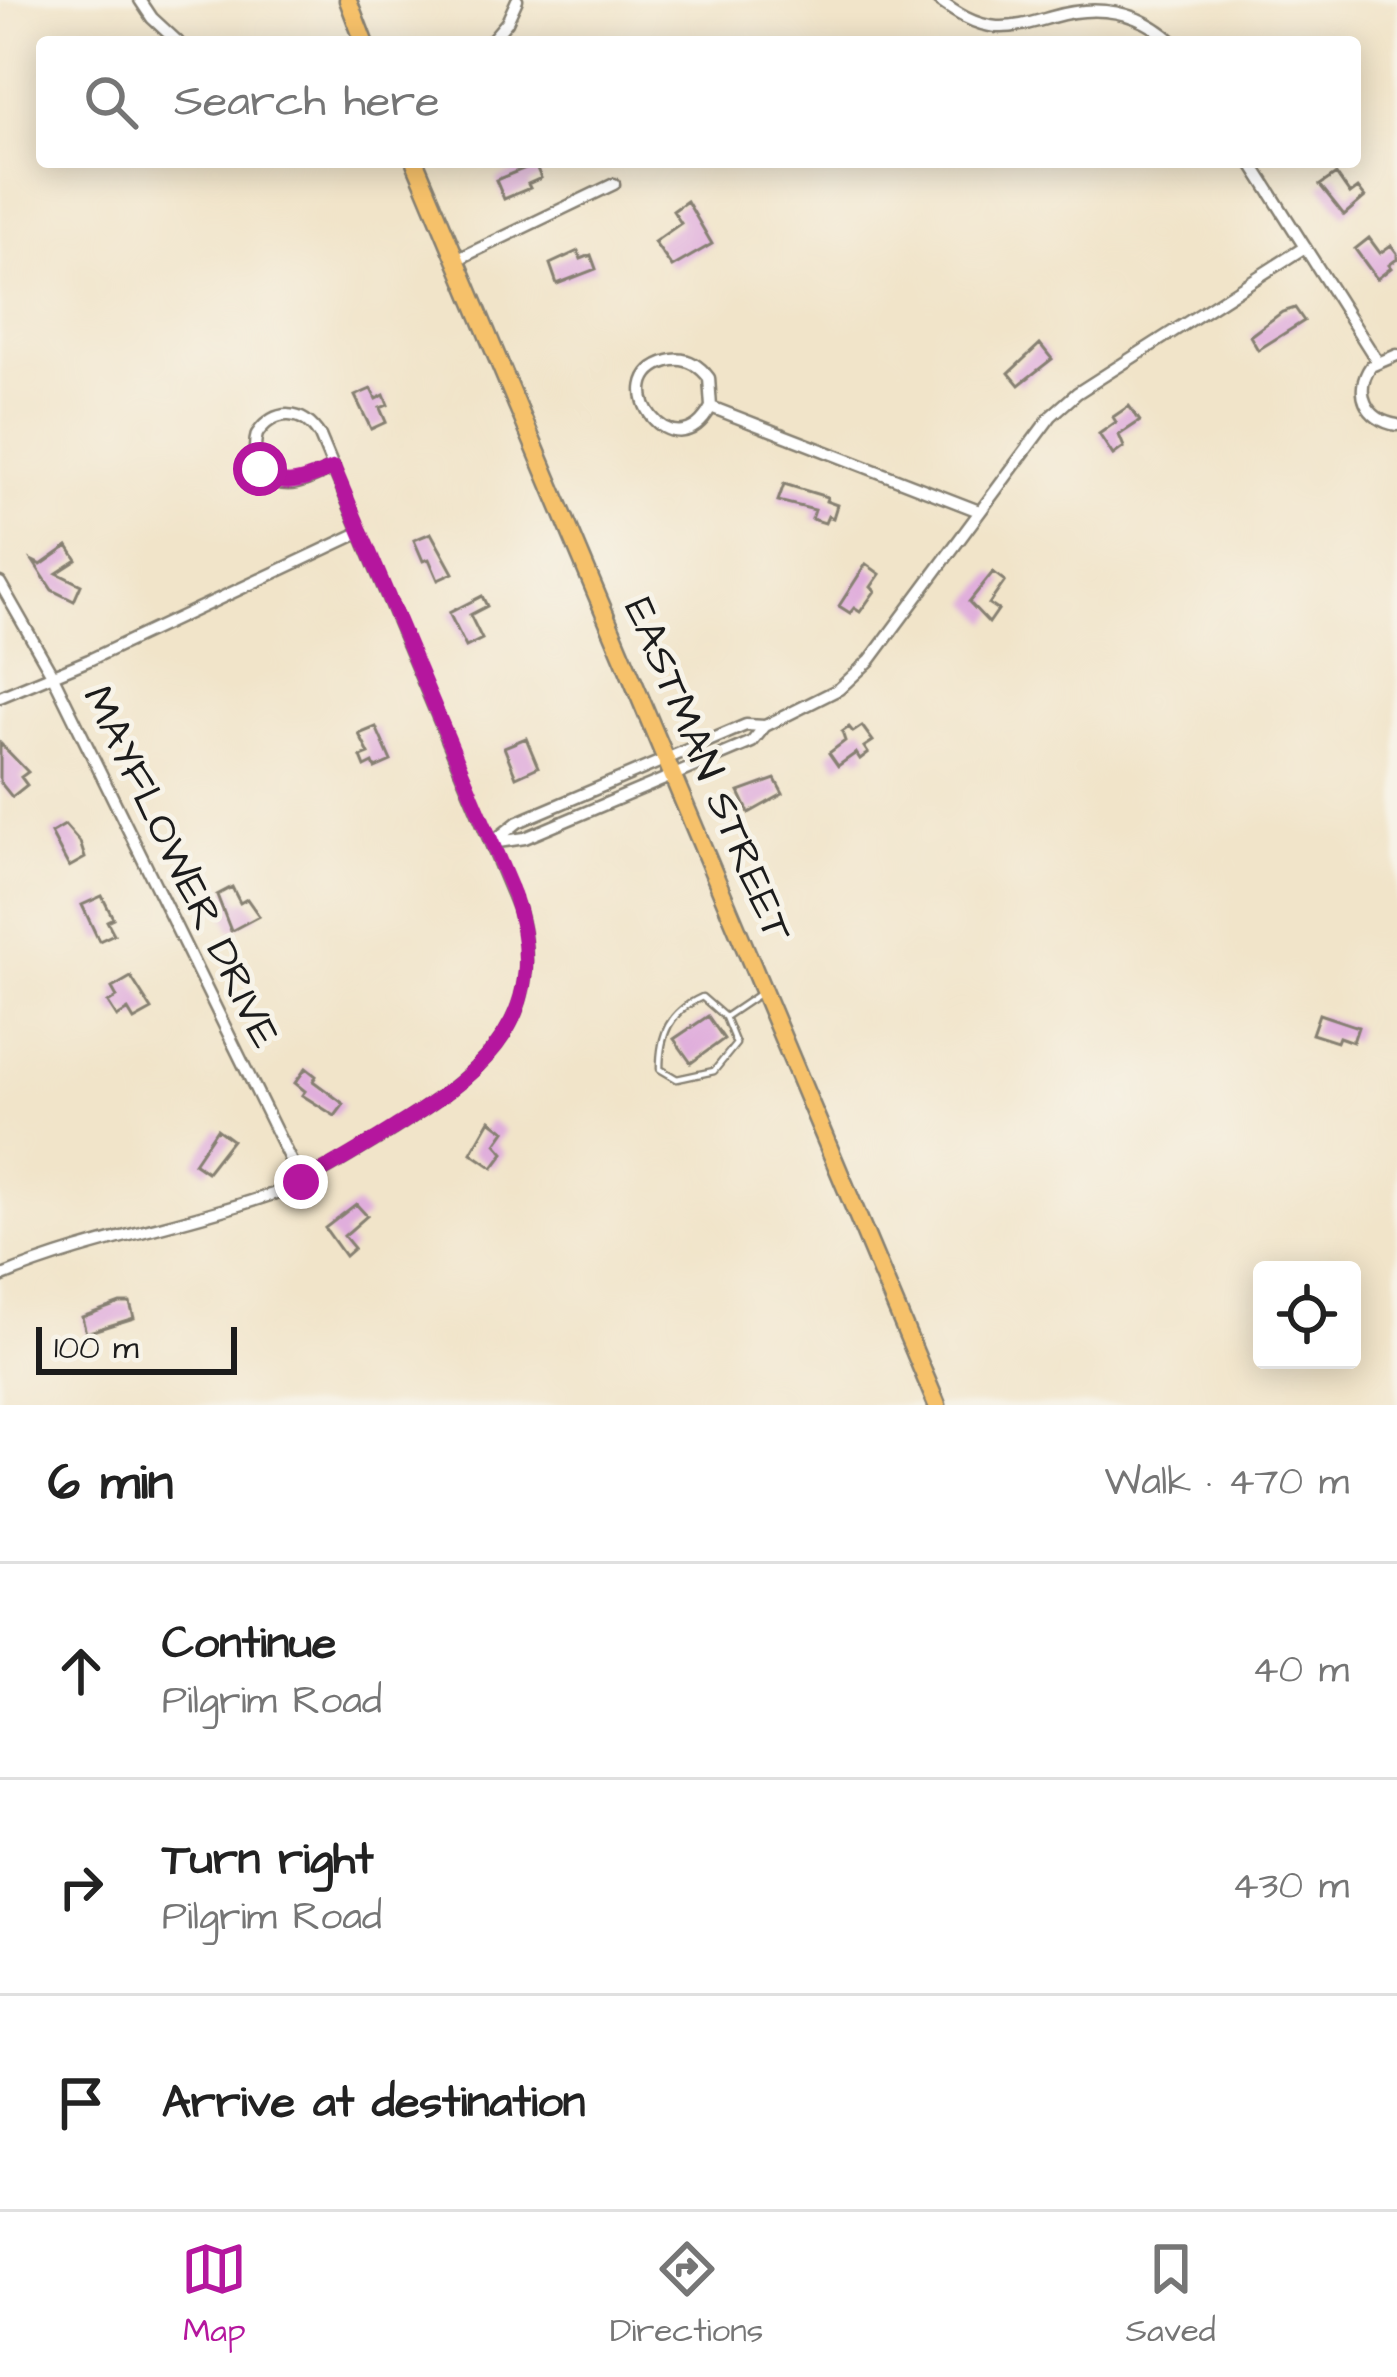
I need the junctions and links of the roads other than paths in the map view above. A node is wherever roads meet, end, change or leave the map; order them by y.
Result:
1 (140, 0) edge
2 (347, 0) edge
3 (517, 0) edge
4 (938, 0) edge
5 (172, 36) edge
6 (362, 36) edge
7 (495, 36) edge
8 (1166, 36) edge
9 (418, 168) edge
10 (1255, 168) edge
11 (614, 184) dead end
12 (1305, 247) junction
13 (456, 260) junction
14 (1397, 355) edge
15 (1377, 361) junction
16 (711, 407) junction
17 (1397, 425) edge
18 (334, 468) junction
19 (979, 512) junction
20 (361, 532) junction
21 (0, 583) edge
22 (53, 676) junction
23 (0, 697) edge
24 (670, 768) junction
25 (492, 843) junction
26 (764, 991) junction
27 (725, 1017) junction
28 (301, 1182) junction
29 (0, 1277) edge
30 (938, 1405) edge

1 - 5 street
2 - 6 main road
3 - 7 street
4 - 8 street
9 - 13 main road, EASTMAN STREET
10 - 12 street
11 - 13 street
12 - 15 street
12 - 19 street
13 - 24 main road, EASTMAN STREET
14 - 15 street
15 - 17 street
16 - 16 street
16 - 19 street
18 - 18 street
18 - 20 street
19 - 24 street
20 - 22 street
20 - 25 street
21 - 22 street, MAYFLOWER DRIVE
22 - 23 street
22 - 28 street, MAYFLOWER DRIVE
24 - 25 street
24 - 26 main road, EASTMAN STREET
25 - 28 street
26 - 27 lane
26 - 30 main road, EASTMAN STREET
27 - 27 lane
28 - 29 street

